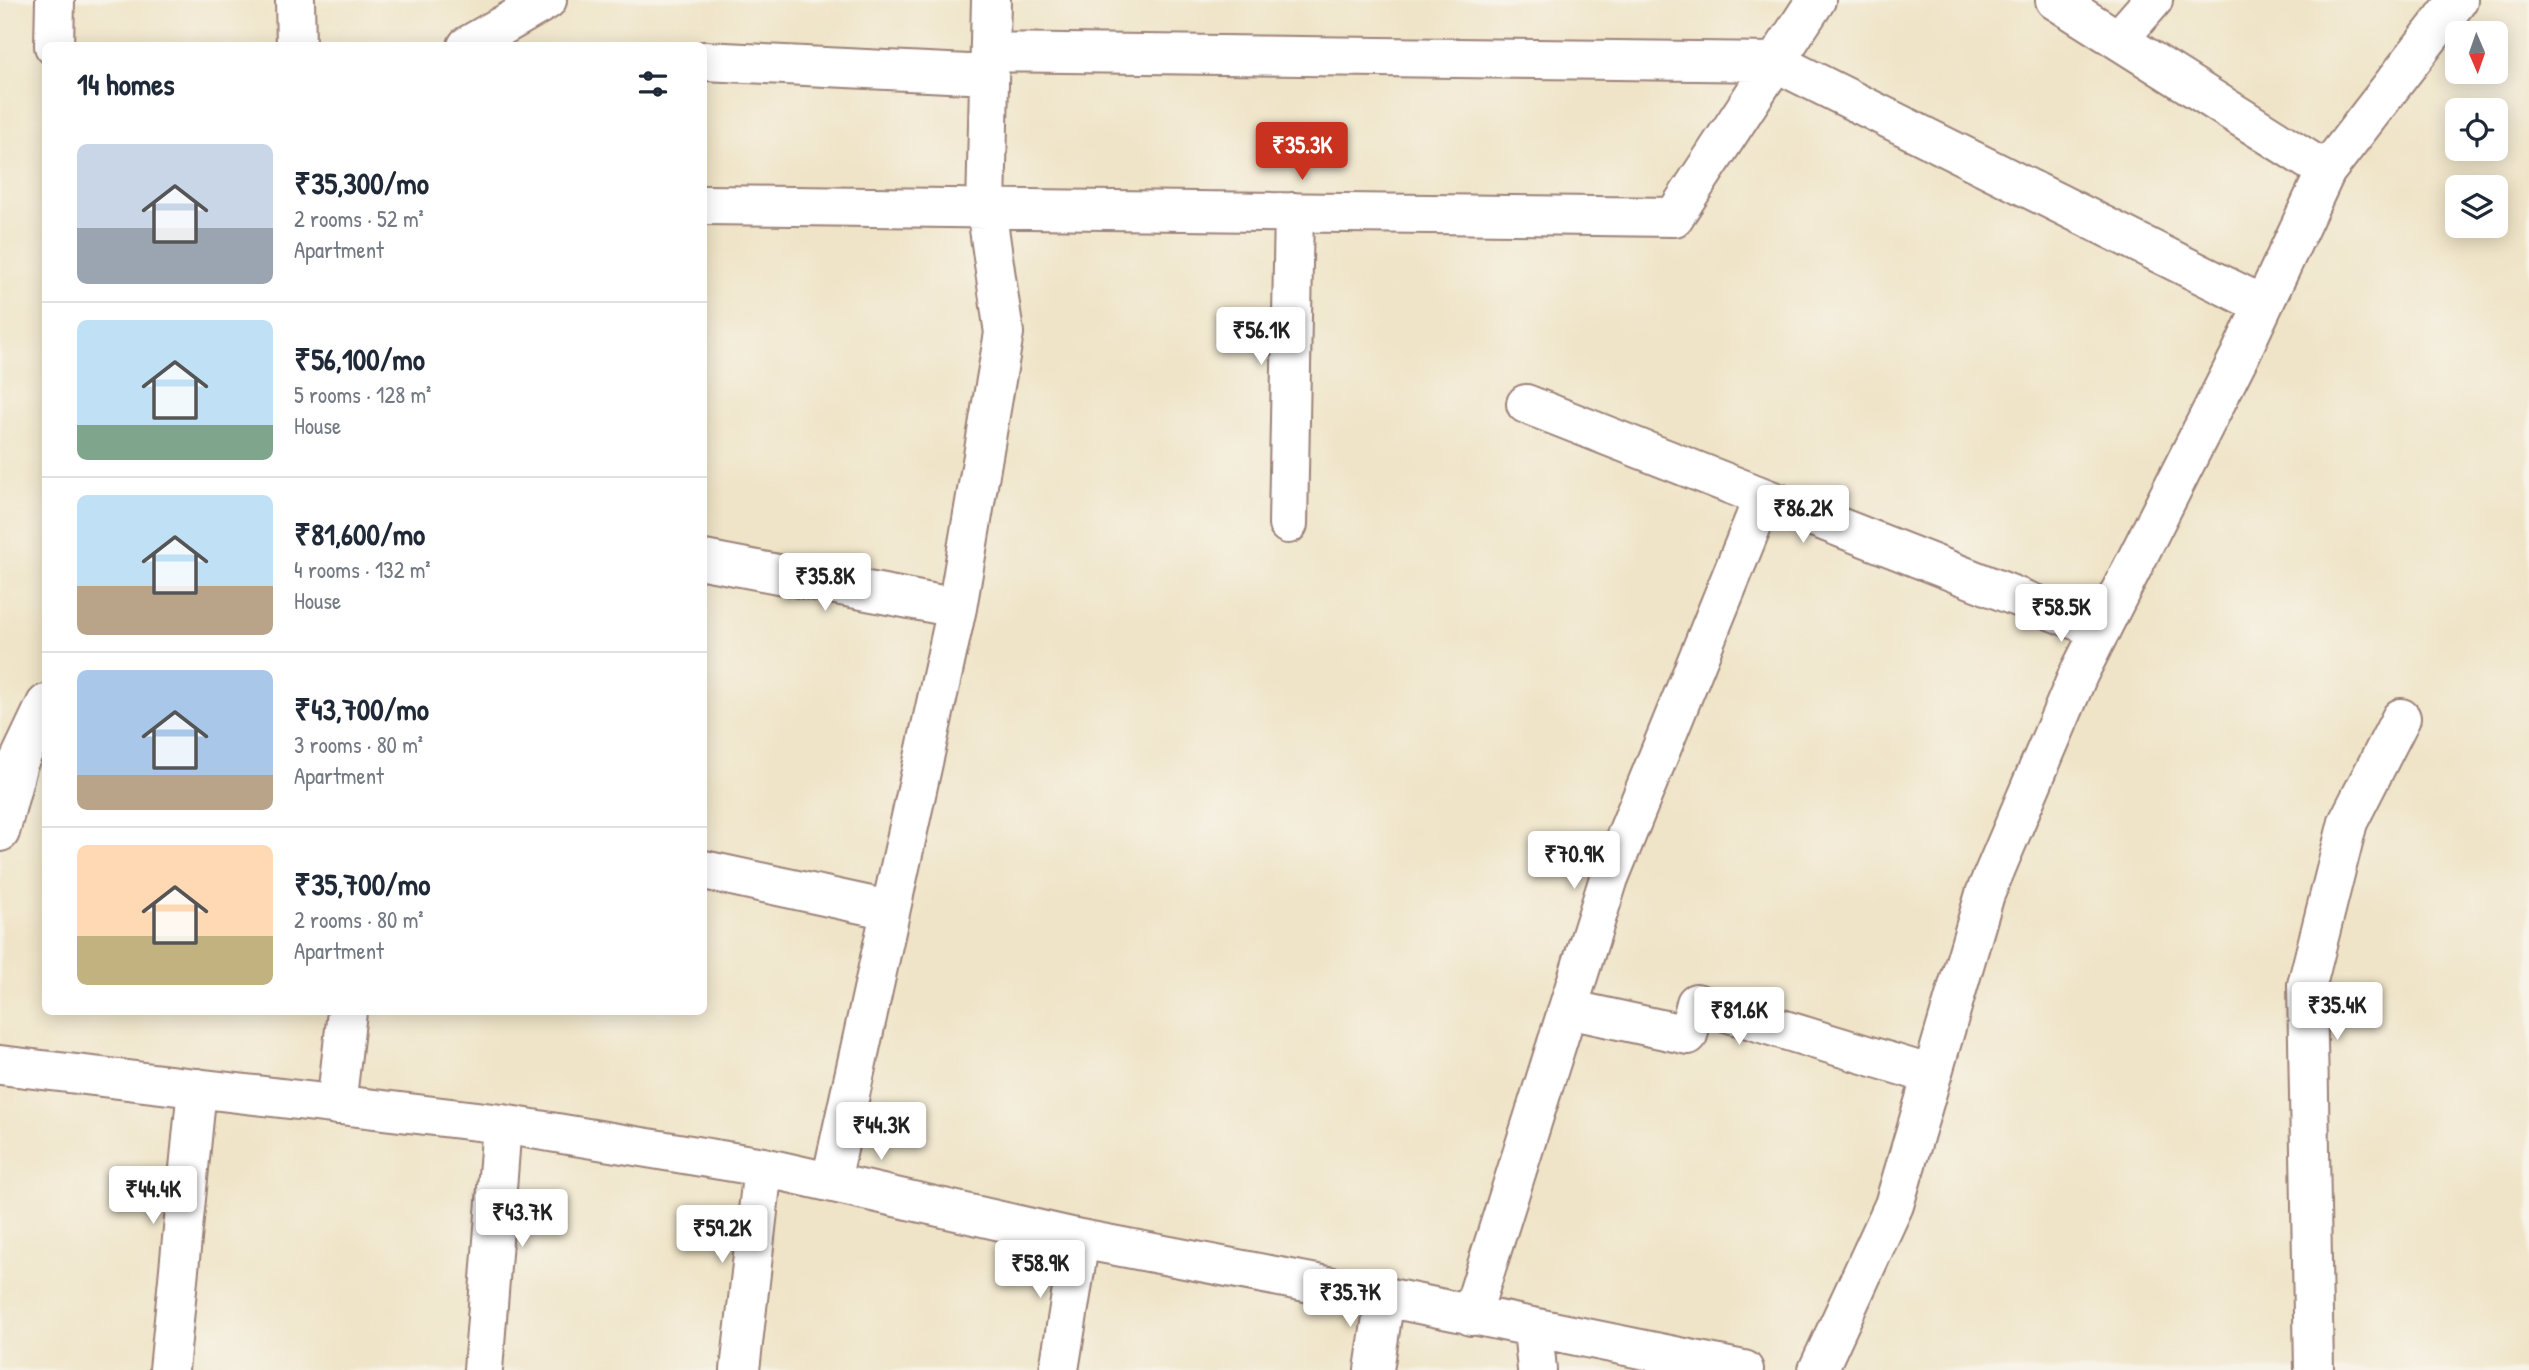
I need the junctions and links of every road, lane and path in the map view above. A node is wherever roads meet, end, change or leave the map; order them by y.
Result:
1 (55, 0) edge
2 (295, 0) edge
3 (547, 0) edge
4 (991, 0) edge
5 (1815, 0) edge
6 (2055, 0) edge
7 (2153, 0) edge
8 (2458, 0) edge
9 (2119, 38) junction
10 (54, 42) edge
11 (296, 42) edge
12 (474, 42) edge
13 (707, 61) edge
14 (1775, 62) junction
15 (989, 63) junction
16 (2326, 171) junction
17 (707, 205) edge
18 (986, 208) junction
19 (1294, 212) junction
20 (2263, 305) junction
21 (1526, 404) dead end
22 (1763, 498) junction
23 (1288, 524) dead end
24 (707, 561) edge
25 (957, 608) junction
26 (2101, 630) junction
27 (42, 713) edge
28 (2401, 718) dead end
29 (0, 832) edge
30 (707, 871) edge
31 (889, 910) junction
32 (1568, 1009) junction
33 (347, 1015) edge
34 (0, 1065) edge
35 (1932, 1075) junction
36 (197, 1088) junction
37 (336, 1105) junction
38 (502, 1124) junction
39 (763, 1167) junction
40 (831, 1181) junction
41 (1080, 1239) junction
42 (1385, 1297) junction
43 (1471, 1317) junction
44 (1533, 1329) junction
45 (169, 1370) edge
46 (483, 1370) edge
47 (740, 1370) edge
48 (1059, 1370) edge
49 (1374, 1370) edge
50 (1537, 1370) edge
51 (1744, 1370) edge
52 (1818, 1370) edge
53 (2314, 1370) edge

1 - 10 street
2 - 11 street
3 - 12 street
4 - 15 street
5 - 14 street
6 - 9 street
7 - 9 street
8 - 16 street
9 - 16 street
13 - 15 street
14 - 15 street
14 - 19 street
14 - 20 street
15 - 18 street
16 - 20 street
17 - 18 street
18 - 19 street
18 - 25 street
19 - 23 street
20 - 26 street
21 - 22 street
22 - 26 street
22 - 32 street
24 - 25 street
25 - 31 street
26 - 35 street
27 - 29 street
28 - 53 street
30 - 31 street
31 - 40 street
32 - 35 street
32 - 43 street
33 - 37 street
34 - 36 street
35 - 52 street
36 - 37 street
36 - 45 street
37 - 38 street
38 - 39 street
38 - 46 street
39 - 40 street
39 - 47 street
40 - 41 street
41 - 42 street
41 - 48 street
42 - 43 street
42 - 49 street
43 - 44 street
44 - 50 street
44 - 51 street

